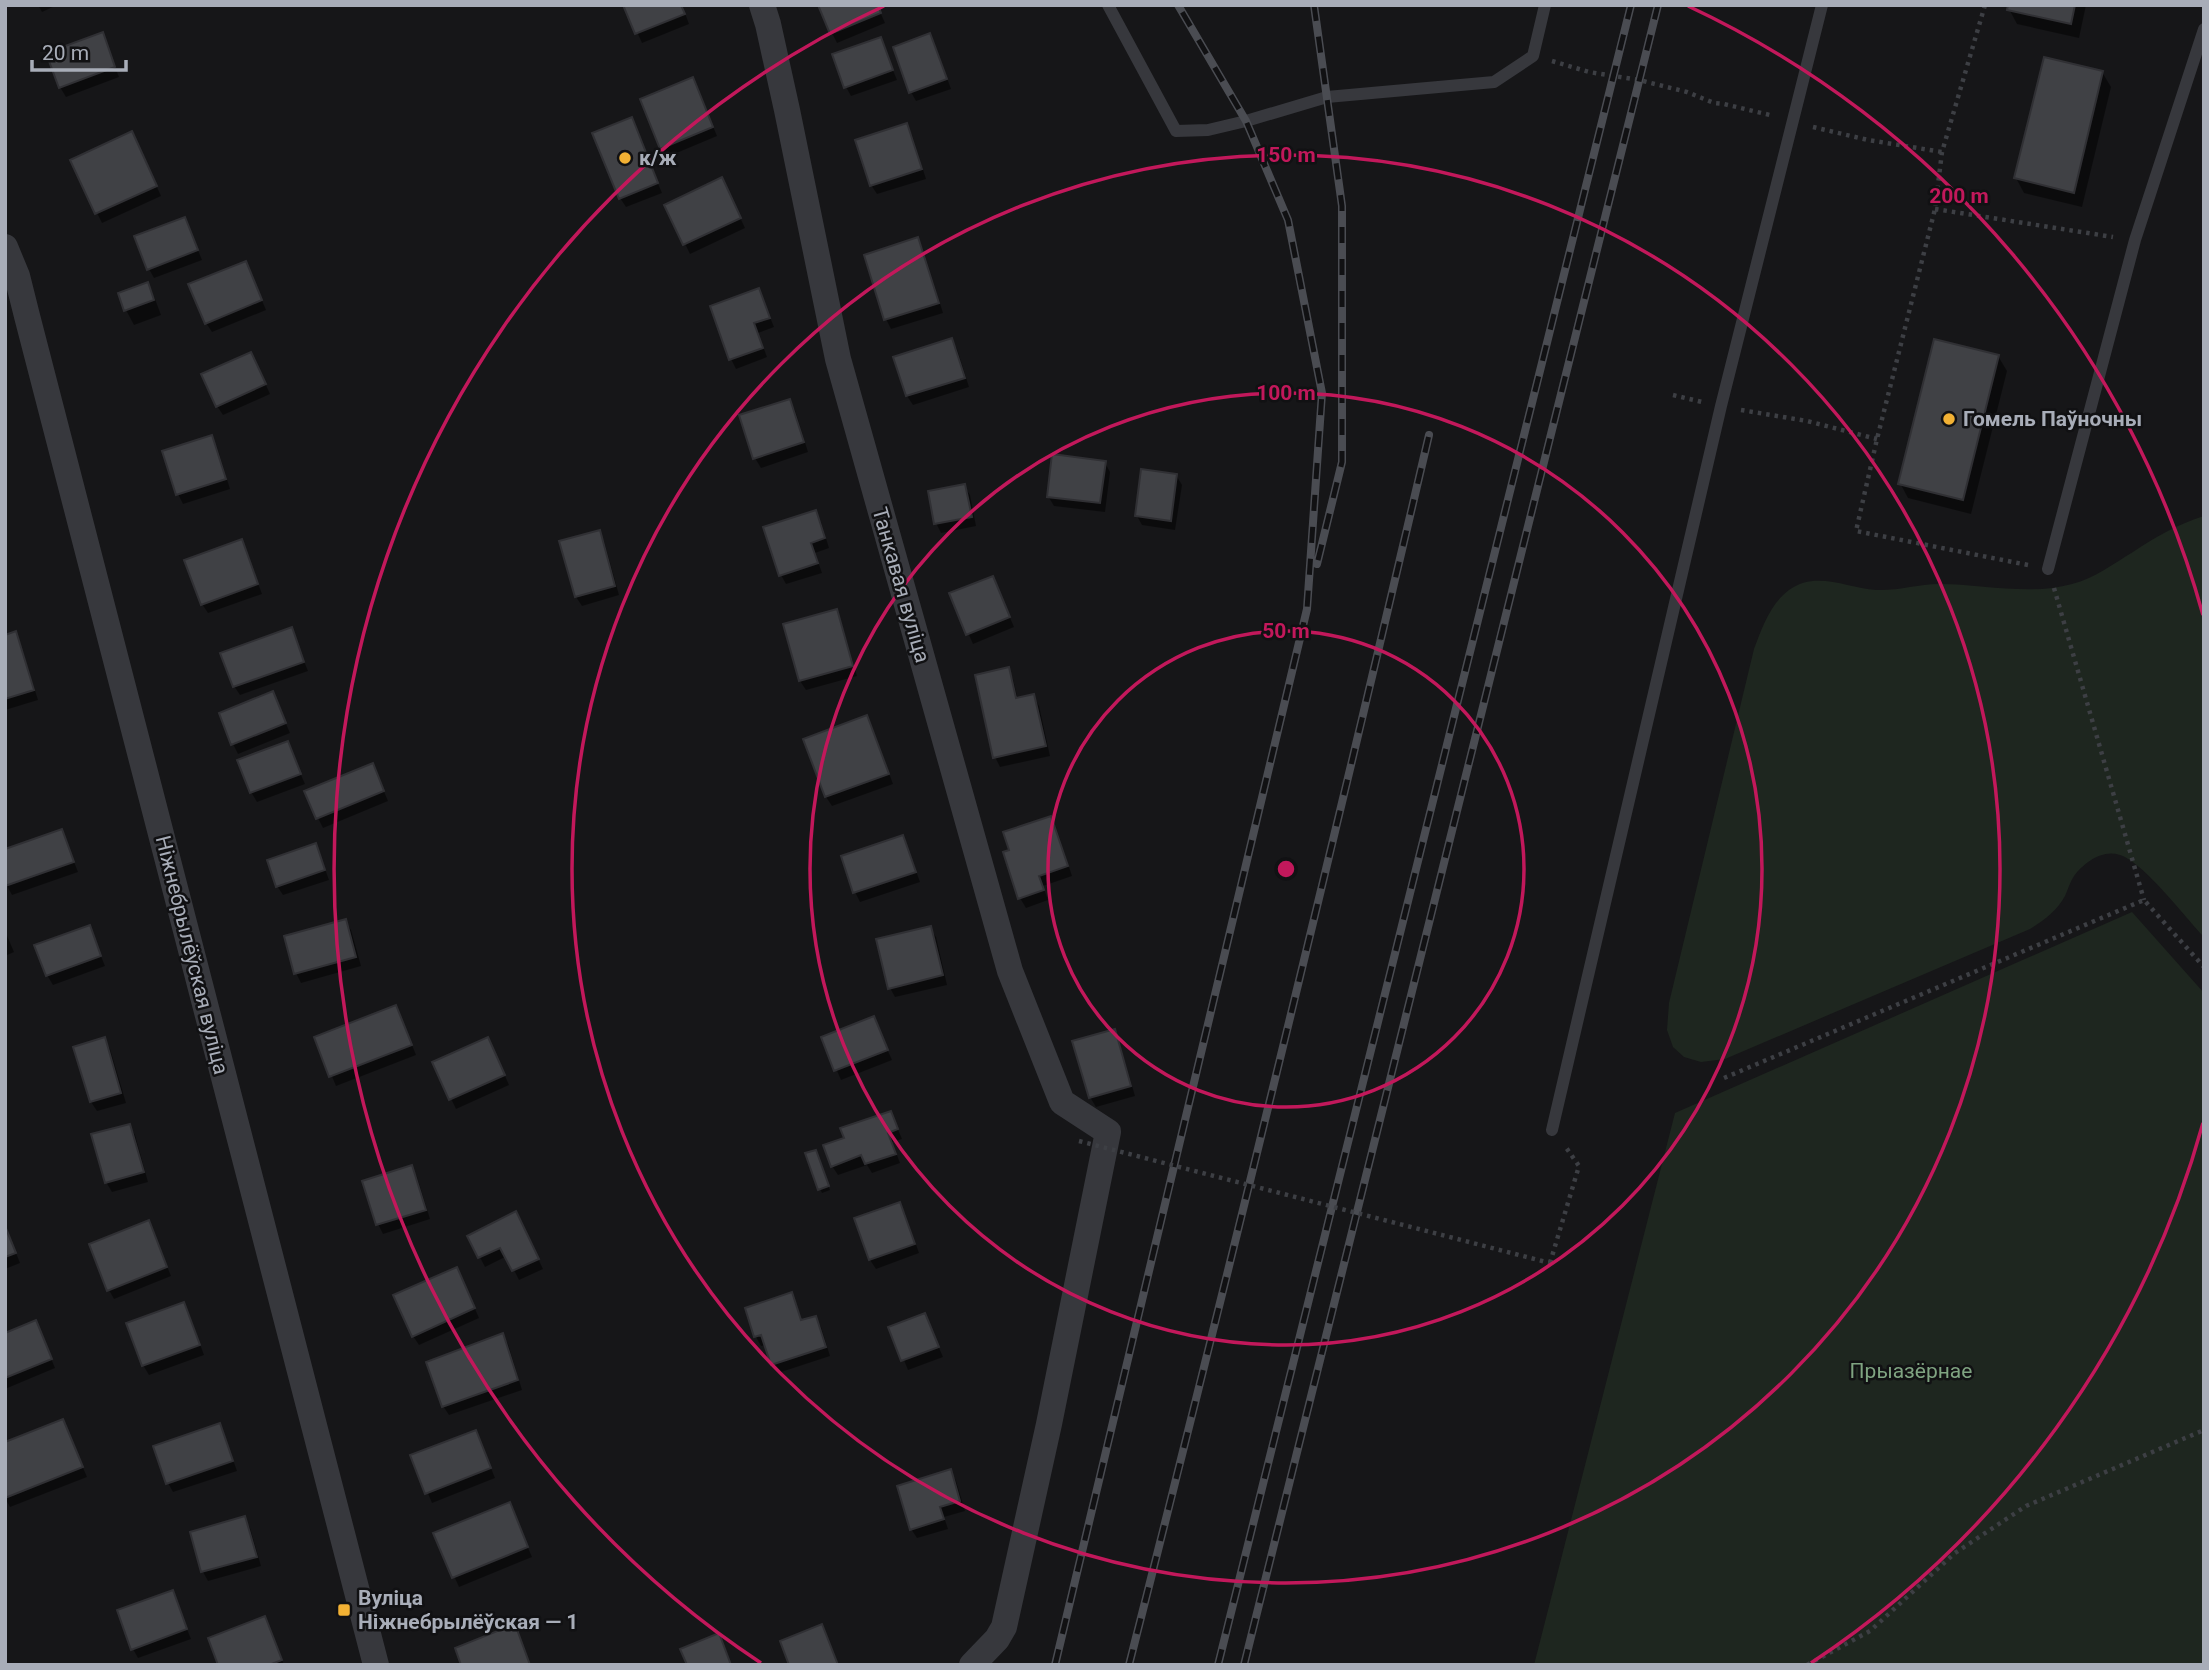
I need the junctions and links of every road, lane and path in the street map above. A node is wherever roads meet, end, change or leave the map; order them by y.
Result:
1 (762, 5) edge
2 (1108, 5) edge
3 (1545, 5) edge
4 (1822, 5) edge
5 (1985, 5) edge
6 (2204, 29) edge
7 (1533, 56) junction
8 (1794, 122) junction
9 (1942, 152) junction
10 (1935, 209) junction
11 (2135, 240) junction
12 (5, 247) edge
13 (1807, 421) dead end
14 (1877, 439) junction
15 (2048, 569) junction
16 (2144, 900) junction
17 (2204, 967) edge
18 (1724, 1078) dead end
19 (1552, 1130) dead end
20 (1079, 1141) dead end
21 (1579, 1166) dead end
22 (2204, 1430) edge
23 (376, 1665) edge
24 (972, 1665) edge
25 (1807, 1665) edge

1 - 24 street, Танкавая вуліца
2 - 7 lane
3 - 7 lane
4 - 8 lane
5 - 9 path
6 - 11 lane
7 - 8 path
8 - 9 path
8 - 19 lane
9 - 10 path
10 - 11 path
10 - 14 path
11 - 15 lane
12 - 23 street, Ніжнебрылёўская вуліца
13 - 14 path
14 - 15 path
15 - 16 path
16 - 17 path
16 - 18 path
20 - 21 path, bridge
22 - 25 path

